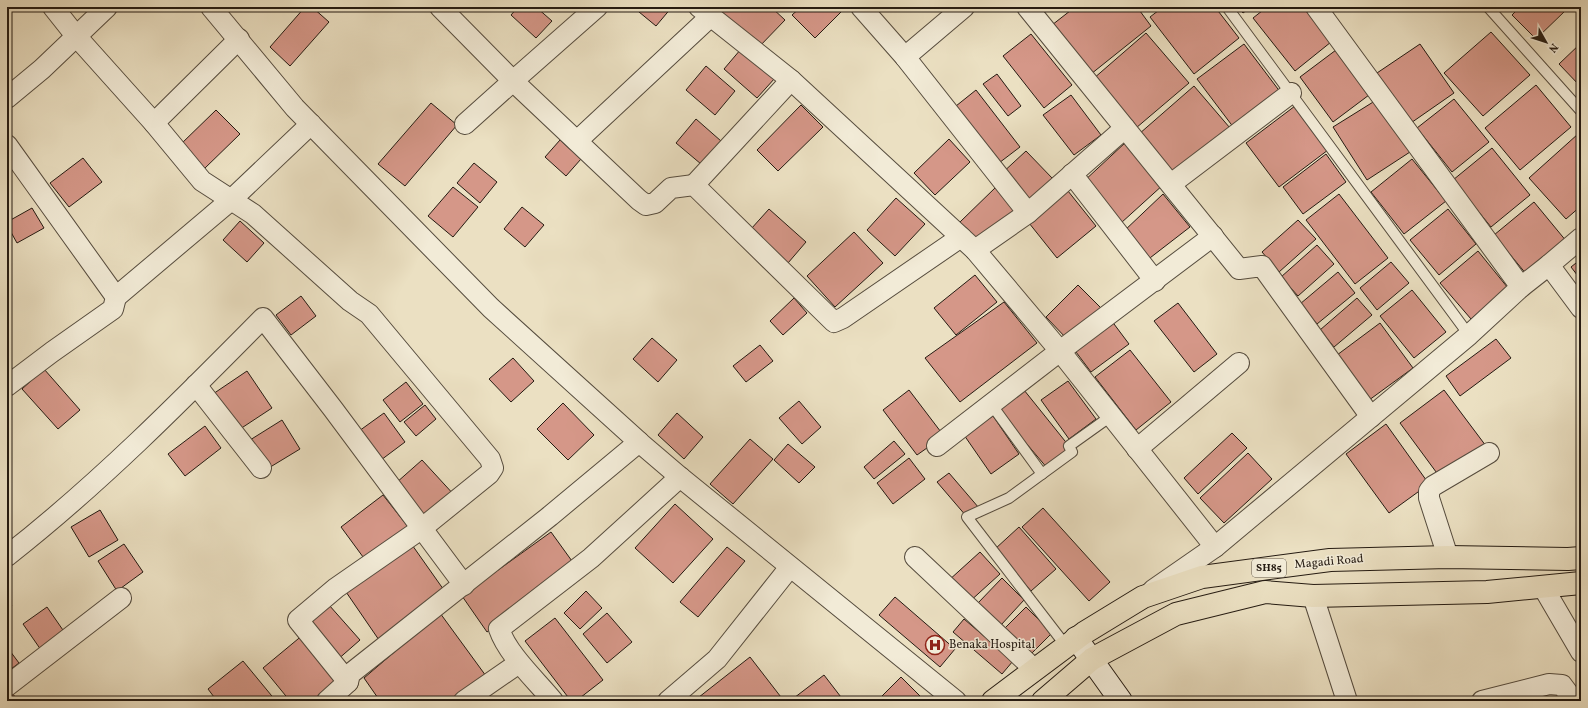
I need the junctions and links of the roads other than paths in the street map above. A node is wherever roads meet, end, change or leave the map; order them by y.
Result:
1 (53, 7) edge
2 (107, 7) edge
3 (211, 7) edge
4 (440, 7) edge
5 (597, 7) edge
6 (861, 7) edge
7 (964, 7) edge
8 (1027, 7) edge
9 (1228, 7) edge
10 (1316, 7) edge
11 (1488, 7) edge
12 (705, 12) edge
13 (76, 36) junction
14 (239, 39) junction
15 (905, 57) junction
16 (791, 80) junction
17 (513, 81) junction
18 (1291, 93) junction
19 (7, 98) edge
20 (1581, 111) edge
21 (154, 122) junction
22 (311, 124) junction
23 (465, 124) dead end
24 (1125, 128) junction
25 (577, 141) junction
26 (7, 145) edge
27 (1072, 174) junction
28 (1170, 184) junction
29 (694, 185) junction
30 (231, 200) junction
31 (1028, 213) junction
32 (1213, 236) junction
33 (1581, 238) edge
34 (968, 243) junction
35 (1549, 265) junction
36 (1155, 281) junction
37 (1521, 287) junction
38 (116, 297) junction
39 (1581, 308) edge
40 (1469, 335) junction
41 (1060, 352) junction
42 (1239, 363) dead end
43 (196, 385) junction
44 (7, 386) edge
45 (991, 404) junction
46 (1111, 416) junction
47 (1371, 417) junction
48 (639, 442) junction
49 (937, 446) dead end
50 (1137, 448) junction
51 (1489, 453) dead end
52 (261, 468) dead end
53 (1042, 474) junction
54 (680, 477) junction
55 (421, 528) junction
56 (1215, 547) junction
57 (7, 556) edge
58 (915, 557) dead end
59 (1448, 557) junction
60 (1581, 558) edge
61 (790, 567) junction
62 (1581, 583) edge
63 (464, 585) junction
64 (1543, 587) junction
65 (1313, 596) junction
66 (1143, 597) junction
67 (121, 598) dead end
68 (1071, 642) junction
69 (1581, 652) edge
70 (1092, 659) junction
71 (519, 663) junction
72 (1034, 669) junction
73 (348, 682) junction
74 (7, 686) edge
75 (327, 701) edge
76 (464, 701) edge
77 (553, 701) edge
78 (668, 701) edge
79 (956, 701) edge
80 (993, 701) edge
81 (1043, 701) edge
82 (1121, 701) edge
83 (1347, 701) edge
84 (1482, 701) edge
85 (1574, 701) edge

1 - 13 street
2 - 13 street
3 - 14 street
4 - 17 street
5 - 17 street
6 - 15 street
7 - 15 street
8 - 24 street
9 - 18 lane
10 - 37 street
11 - 20 lane
12 - 16 street
12 - 25 street
13 - 19 street
13 - 21 street
14 - 21 street
14 - 22 street
15 - 31 street
16 - 29 street
16 - 34 street
17 - 23 street
17 - 25 street
18 - 28 street
18 - 40 lane
21 - 30 street
22 - 30 street
22 - 48 street
24 - 27 street
24 - 28 street
25 - 29 street
26 - 38 street
27 - 31 street
27 - 36 street
28 - 32 street
29 - 34 street
30 - 38 street
30 - 55 street
31 - 34 street
32 - 36 street
32 - 47 street
33 - 35 street
34 - 41 street
35 - 37 street
35 - 39 street
36 - 41 street
37 - 40 street
38 - 44 street
40 - 47 street
41 - 45 street
41 - 46 street
42 - 50 street
43 - 52 street
43 - 55 street
43 - 57 street
45 - 49 street
45 - 53 lane
46 - 50 street
46 - 53 lane
47 - 56 street
48 - 54 street
48 - 63 street
50 - 56 street
51 - 59 street
53 - 68 lane
54 - 61 street
54 - 71 street
55 - 63 street
55 - 73 street
56 - 66 street
58 - 72 street
59 - 60 main road, Magadi Road / SH85
59 - 66 main road, Magadi Road / SH85
61 - 78 street
61 - 79 street
62 - 64 main road, SH85
63 - 73 street
64 - 65 main road, SH85
64 - 69 street
65 - 70 main road, SH85
65 - 83 street
66 - 68 main road, Magadi Road / SH85
67 - 74 street
68 - 70 street
68 - 72 main road, Magadi Road / SH85
70 - 81 main road, SH85
70 - 82 street
71 - 76 street
71 - 77 street
72 - 80 main road, Magadi Road / SH85
73 - 75 street
84 - 85 street

